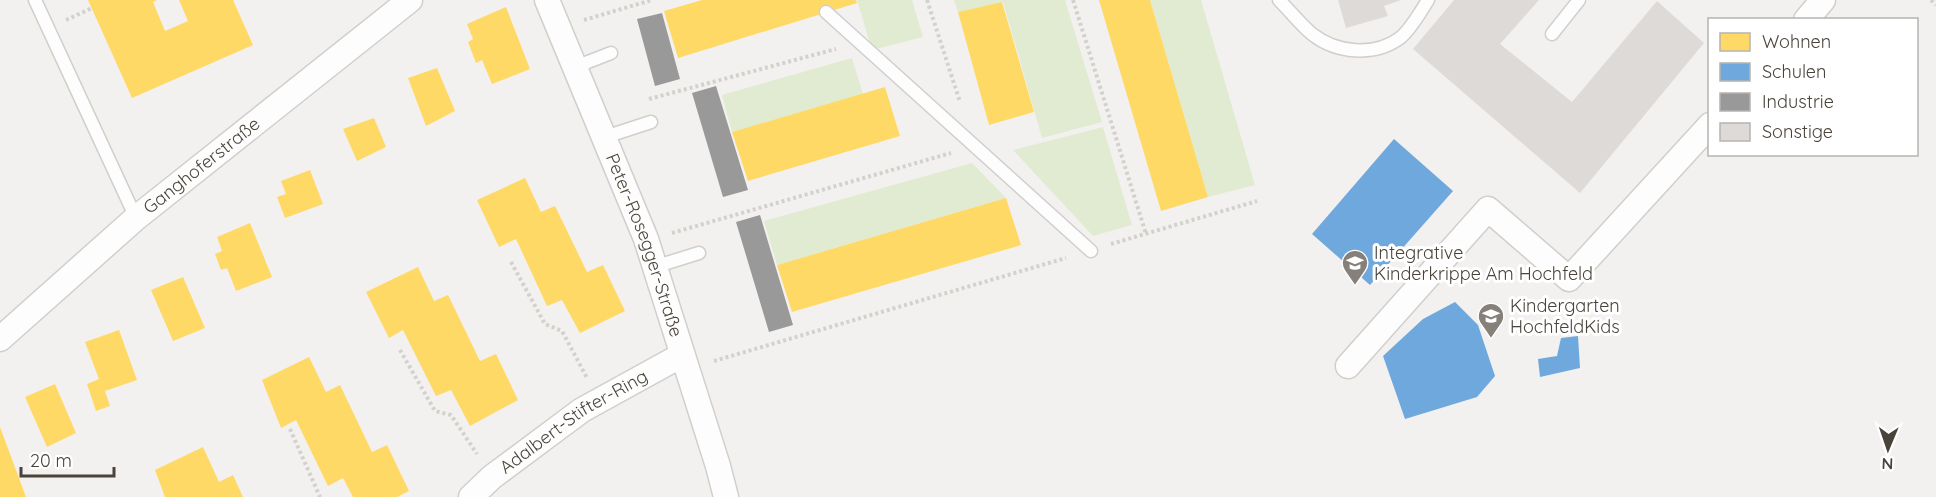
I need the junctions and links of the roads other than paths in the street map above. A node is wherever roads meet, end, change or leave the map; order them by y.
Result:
1 (35, 0) edge
2 (410, 0) edge
3 (547, 0) edge
4 (1279, 0) edge
5 (1428, 0) edge
6 (1579, 0) edge
7 (1823, 0) edge
8 (826, 12) dead end
9 (1808, 18) edge
10 (1552, 34) dead end
11 (611, 53) dead end
12 (575, 66) junction
13 (651, 122) dead end
14 (1708, 127) edge
15 (605, 137) junction
16 (136, 218) junction
17 (1091, 250) road end
18 (699, 253) dead end
19 (654, 267) junction
20 (0, 339) edge
21 (685, 362) junction
22 (1348, 366) dead end
23 (471, 497) edge
24 (726, 497) edge

1 - 16 lane
2 - 16 street, Ganghoferstraße
3 - 12 street, Peter-Rosegger-Straße
4 - 5 lane
6 - 10 lane
7 - 9 street
8 - 17 lane
11 - 12 lane
12 - 15 street, Peter-Rosegger-Straße
13 - 15 lane
14 - 22 street
15 - 19 street, Peter-Rosegger-Straße
16 - 20 street, Ganghoferstraße
18 - 19 lane
19 - 21 street, Peter-Rosegger-Straße
21 - 23 street, Adalbert-Stifter-Ring
21 - 24 street, Peter-Rosegger-Straße

